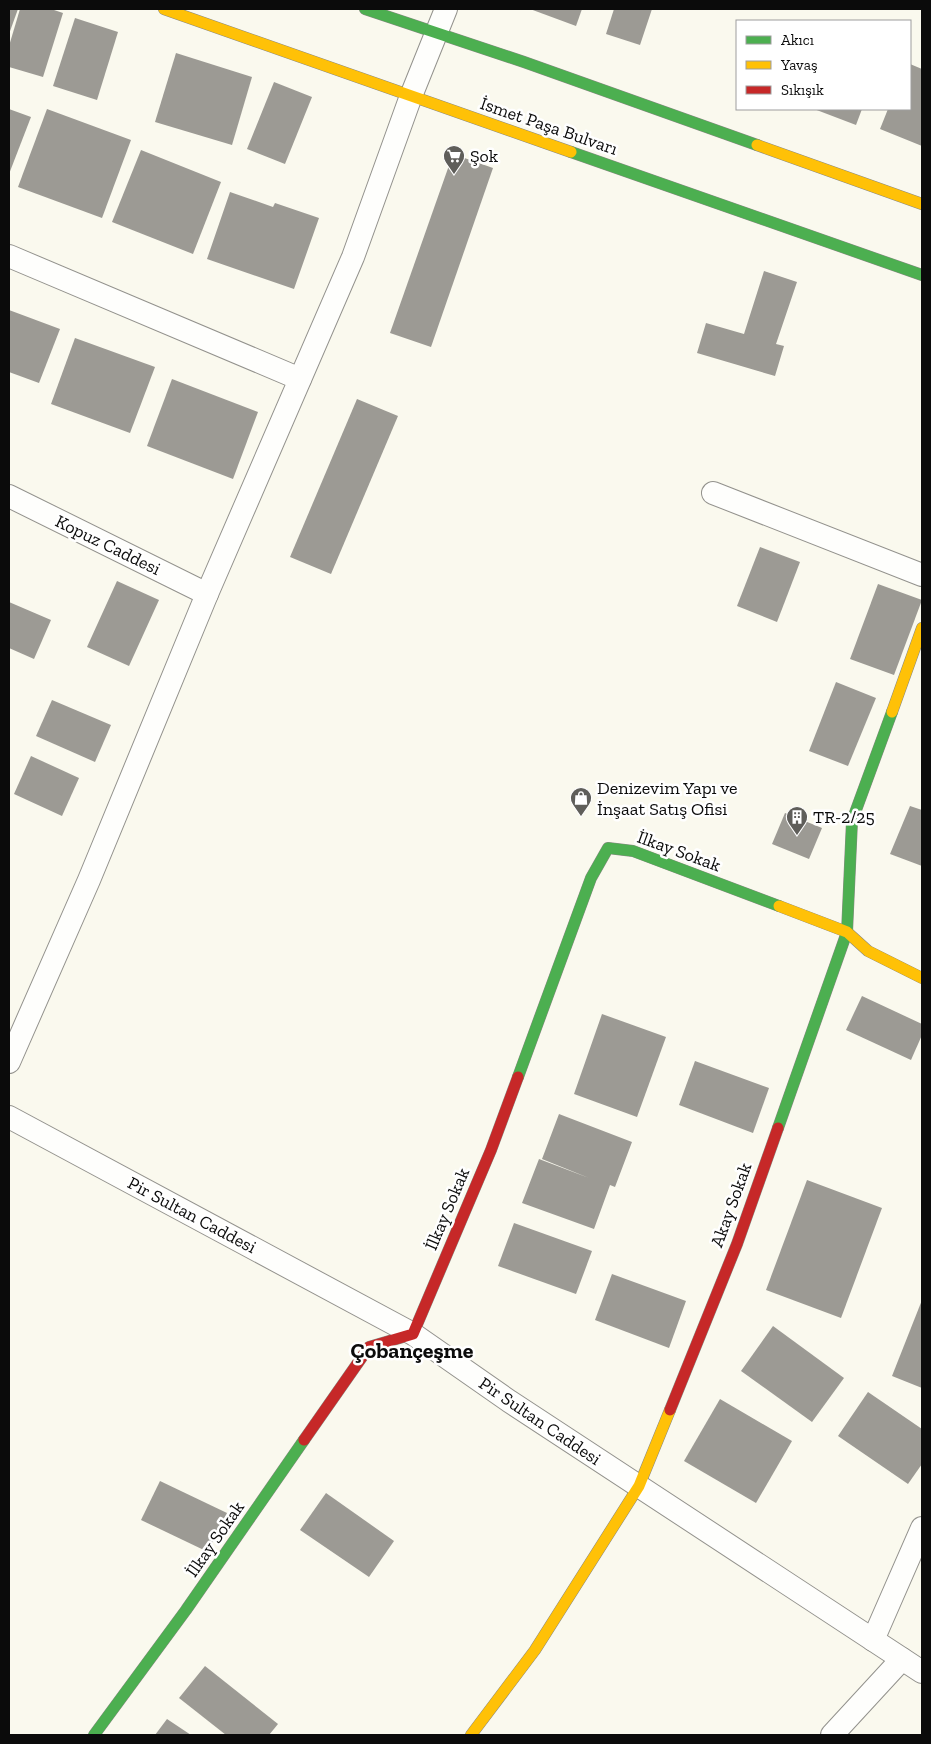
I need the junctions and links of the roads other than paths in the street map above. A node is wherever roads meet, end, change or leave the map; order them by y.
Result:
1 (164, 9) edge
2 (365, 9) edge
3 (446, 9) edge
4 (437, 34) junction
5 (411, 96) junction
6 (922, 204) edge
7 (9, 256) edge
8 (922, 275) edge
9 (300, 378) junction
10 (713, 493) dead end
11 (9, 496) edge
12 (922, 574) edge
13 (208, 594) junction
14 (922, 628) edge
15 (847, 932) junction
16 (922, 978) edge
17 (9, 1062) edge
18 (9, 1117) edge
19 (414, 1334) junction
20 (639, 1486) junction
21 (922, 1528) edge
22 (873, 1640) junction
23 (902, 1659) junction
24 (922, 1672) edge
25 (94, 1735) edge
26 (471, 1735) edge
27 (832, 1735) edge

1 - 5 street, İsmet Paşa Bulvarı
2 - 4 street
3 - 4 street
4 - 5 street
4 - 6 street
5 - 8 street, İsmet Paşa Bulvarı
5 - 9 street
7 - 9 street
9 - 13 street
10 - 12 street
11 - 13 street, Kopuz Caddesi
13 - 17 street
14 - 15 street, Akay Sokak
15 - 16 street
15 - 19 street, İlkay Sokak
15 - 20 street, Akay Sokak
18 - 19 street, Pir Sultan Caddesi
19 - 20 street, Pir Sultan Caddesi
19 - 25 street, İlkay Sokak
20 - 22 street, Pir Sultan Caddesi
20 - 26 street, Akay Sokak
21 - 22 street
22 - 23 street, Pir Sultan Caddesi
23 - 24 street, Pir Sultan Caddesi
23 - 27 street

